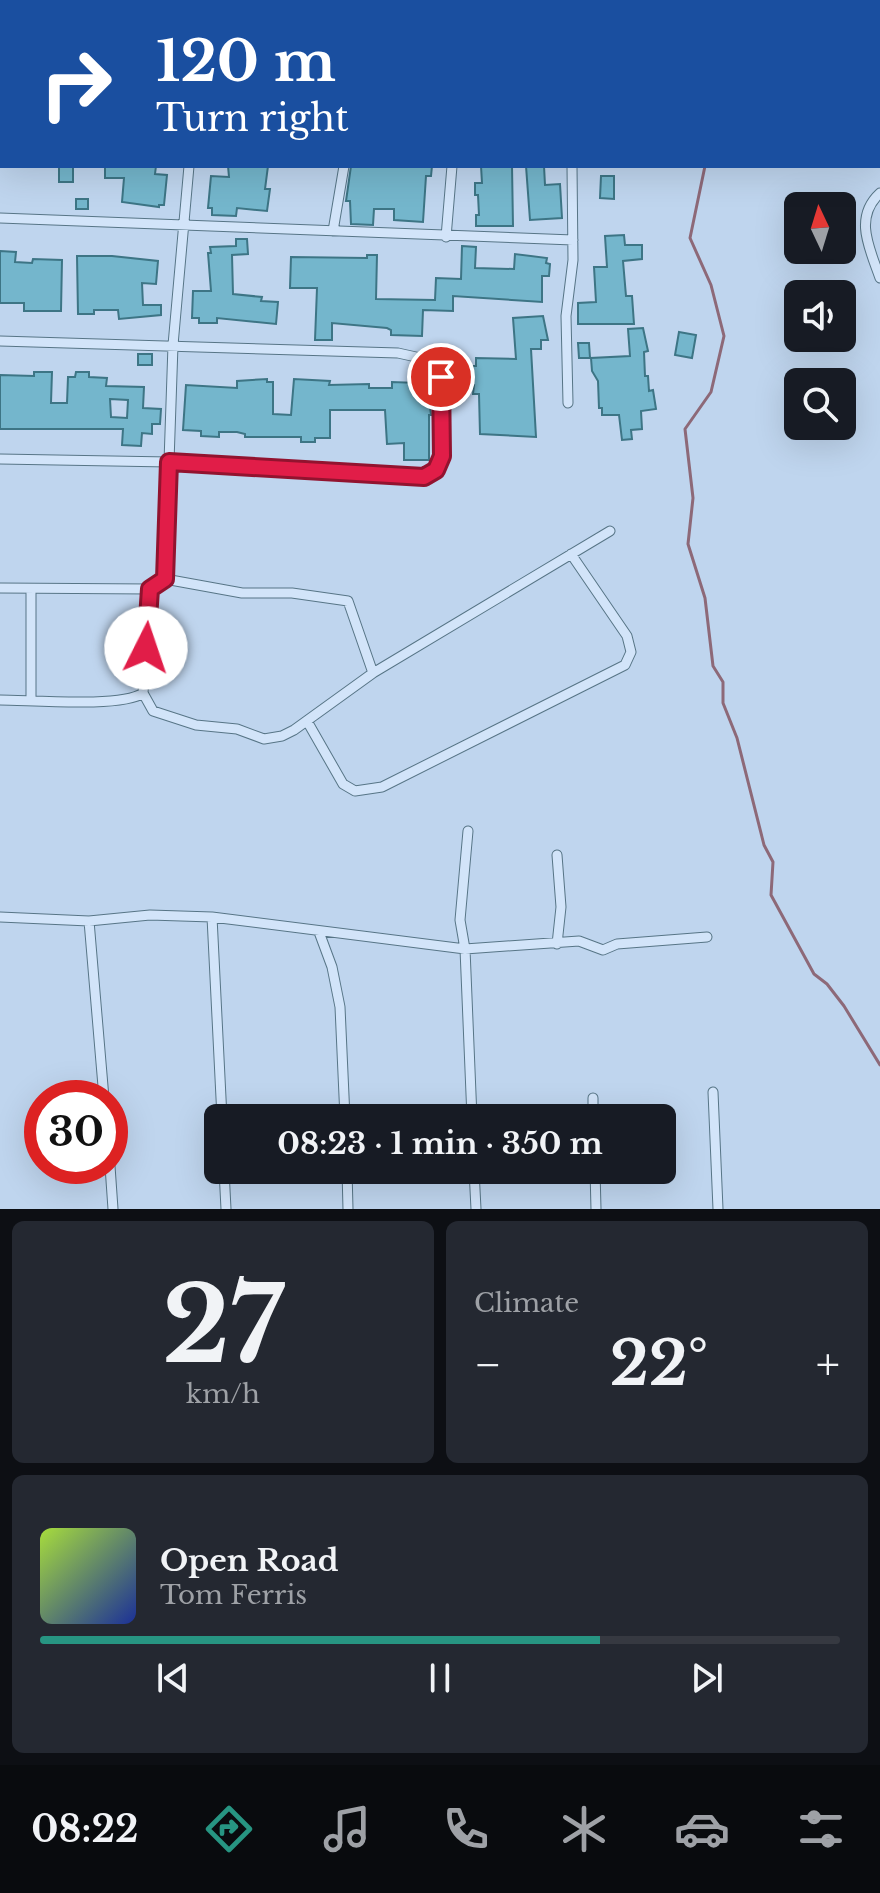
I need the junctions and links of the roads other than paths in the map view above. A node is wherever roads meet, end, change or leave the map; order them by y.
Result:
1 (189, 168) edge
2 (344, 168) edge
3 (452, 168) edge
4 (572, 168) edge
5 (880, 193) edge
6 (0, 218) edge
7 (184, 223) junction
8 (333, 231) junction
9 (446, 237) junction
10 (573, 240) junction
11 (880, 278) edge
12 (0, 341) edge
13 (173, 345) junction
14 (568, 403) dead end
15 (0, 459) edge
16 (169, 462) junction
17 (610, 531) dead end
18 (571, 554) junction
19 (165, 579) junction
20 (0, 588) edge
21 (31, 589) junction
22 (150, 589) junction
23 (373, 673) junction
24 (143, 693) junction
25 (0, 700) edge
26 (31, 700) junction
27 (307, 721) junction
28 (468, 831) dead end
29 (557, 855) dead end
30 (0, 917) edge
31 (212, 917) junction
32 (89, 921) junction
33 (319, 932) junction
34 (707, 937) dead end
35 (557, 944) junction
36 (465, 949) junction
37 (102, 1080) edge
38 (713, 1092) dead end
39 (593, 1098) dead end
40 (221, 1104) edge
41 (344, 1104) edge
42 (471, 1104) edge
43 (593, 1104) edge
44 (111, 1184) edge
45 (225, 1184) edge
46 (347, 1184) edge
47 (475, 1184) edge
48 (595, 1184) edge
49 (113, 1209) edge
50 (226, 1209) edge
51 (348, 1209) edge
52 (476, 1209) edge
53 (596, 1209) edge
54 (718, 1209) edge

1 - 7 street
2 - 8 street
3 - 9 street
4 - 10 street
5 - 11 street
6 - 7 street
7 - 8 street
7 - 13 street
8 - 9 street
9 - 10 street
10 - 14 street
12 - 13 street
13 - 16 street
13 - 16 street
15 - 16 street
16 - 19 street
17 - 18 street
18 - 23 street
18 - 27 street
19 - 22 street
19 - 23 street
20 - 21 street
21 - 22 street
21 - 26 street
22 - 24 street
23 - 27 street
24 - 26 street
24 - 27 street
25 - 26 street
28 - 36 street
29 - 35 street
30 - 32 street
31 - 32 street
31 - 33 street
31 - 40 street
32 - 37 street
33 - 36 street
33 - 41 street
34 - 35 street
35 - 36 street
36 - 42 street
38 - 54 street
39 - 43 street
44 - 49 street
45 - 50 street
46 - 51 street
47 - 52 street
48 - 53 street

